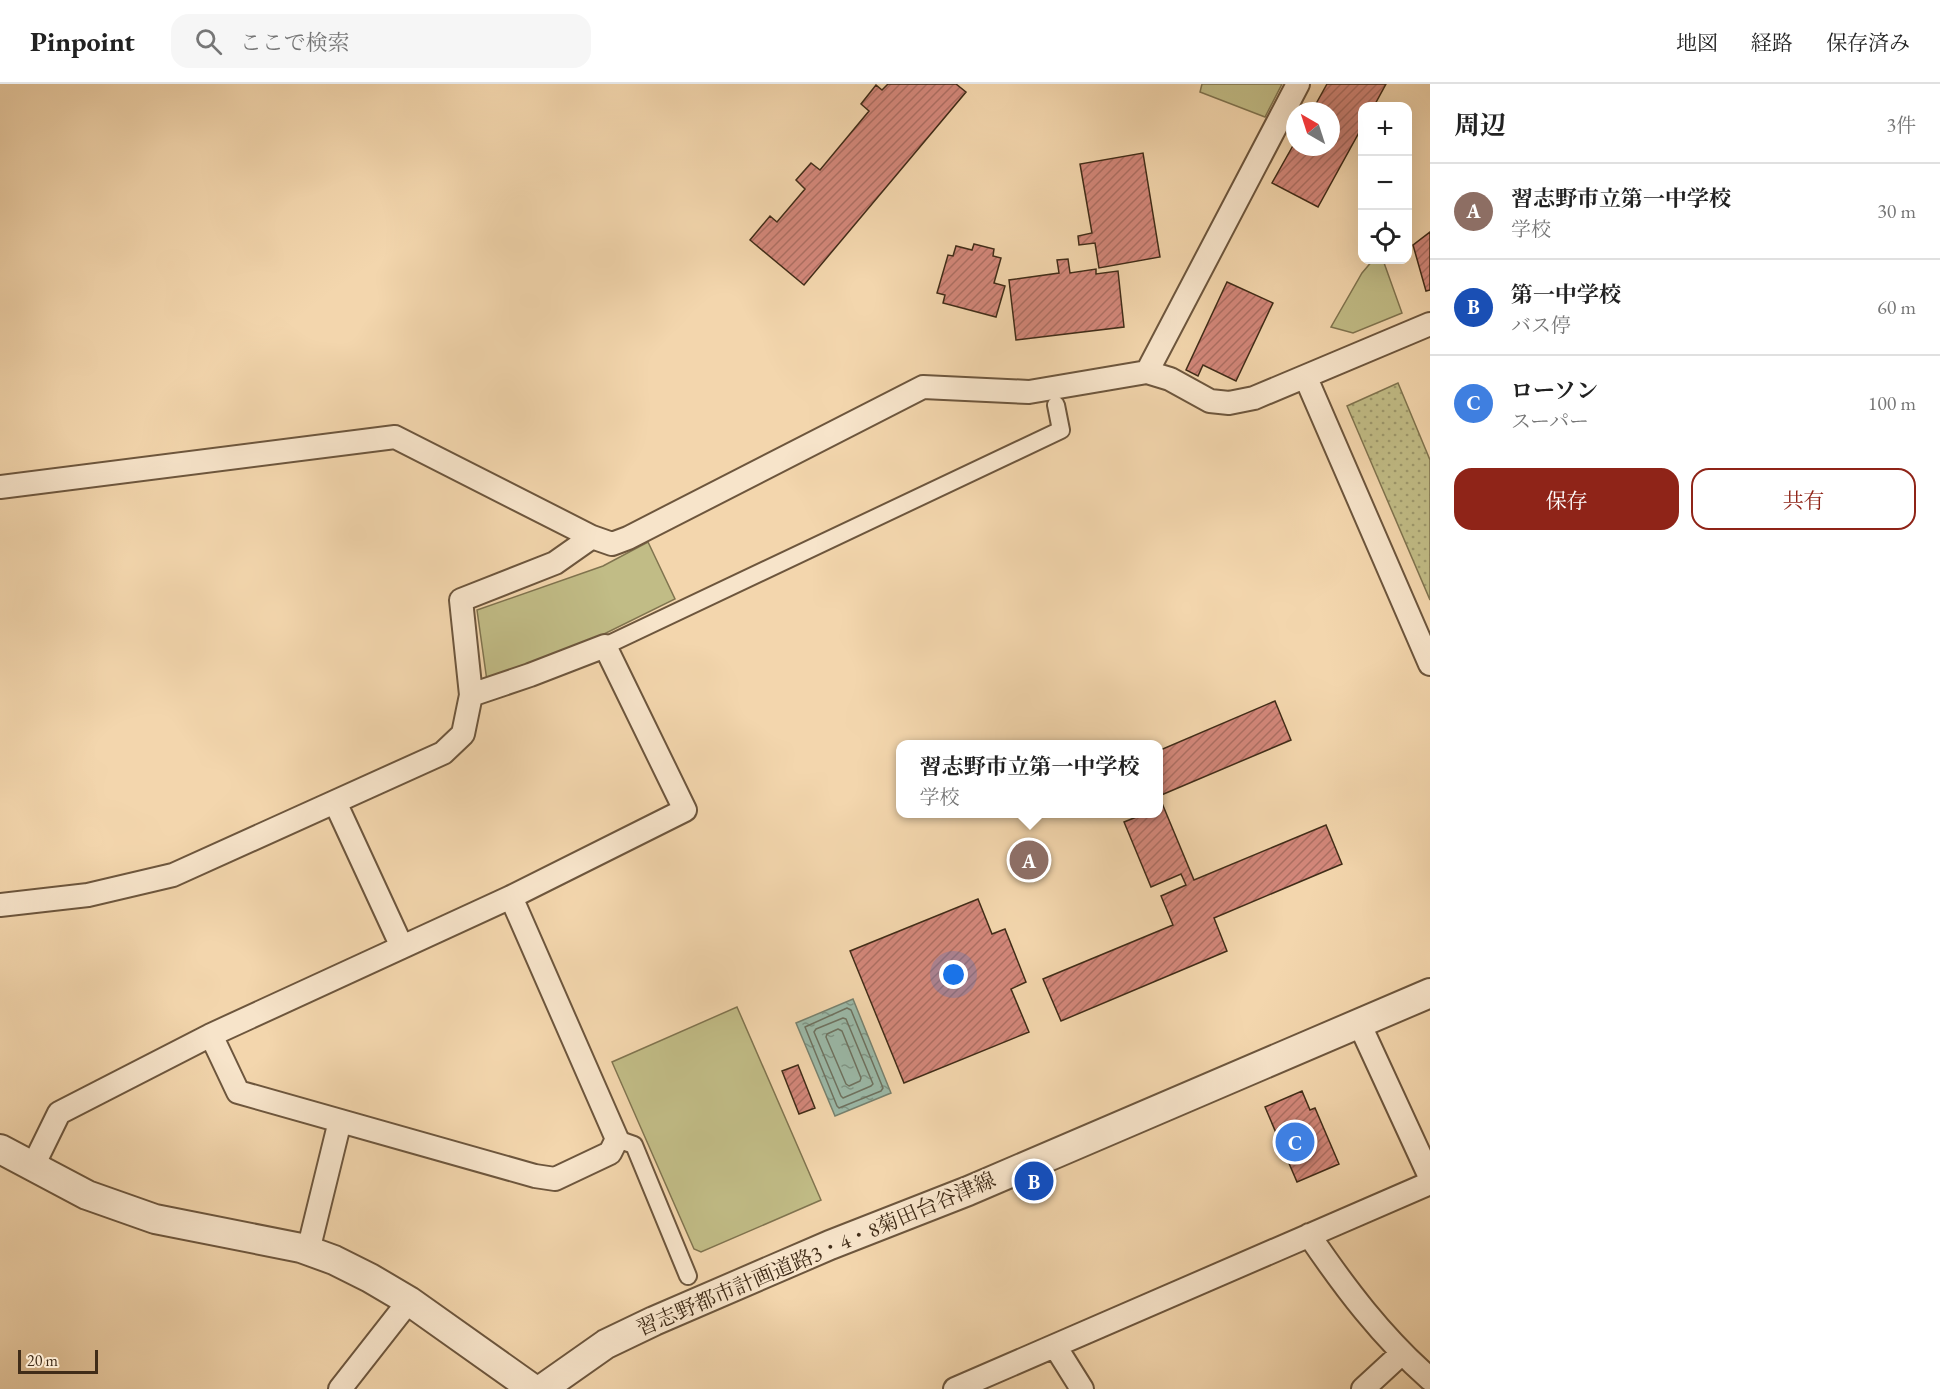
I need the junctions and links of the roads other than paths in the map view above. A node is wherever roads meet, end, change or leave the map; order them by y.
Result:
1 (1298, 84) edge
2 (1430, 324) edge
3 (1147, 372) junction
4 (1306, 378) junction
5 (1056, 405) dead end
6 (0, 487) edge
7 (592, 537) junction
8 (605, 646) junction
9 (1430, 664) edge
10 (471, 695) junction
11 (335, 802) junction
12 (511, 897) junction
13 (0, 905) edge
14 (402, 947) junction
15 (1430, 993) edge
16 (1359, 1023) junction
17 (211, 1035) junction
18 (340, 1121) junction
19 (617, 1139) junction
20 (0, 1149) edge
21 (33, 1166) junction
22 (1430, 1177) edge
23 (1430, 1183) edge
24 (1310, 1235) junction
25 (308, 1251) junction
26 (688, 1276) dead end
27 (409, 1301) junction
28 (1055, 1346) junction
29 (1401, 1354) junction
30 (1430, 1379) edge
31 (340, 1389) edge
32 (533, 1389) edge
33 (542, 1389) edge
34 (956, 1389) edge
35 (1082, 1389) edge
36 (1363, 1389) edge

1 - 3 street
2 - 4 street
3 - 4 street
3 - 7 street
4 - 9 street
5 - 8 street
6 - 7 street
7 - 10 street
8 - 10 street
8 - 12 street
10 - 11 street
11 - 13 street
11 - 14 street
12 - 14 street
12 - 19 street
14 - 17 street
15 - 16 street, 習志野都市計画道路3・4・8菊田台谷津線
16 - 22 street
16 - 33 street, 習志野都市計画道路3・4・8菊田台谷津線
17 - 18 street
17 - 21 street
18 - 19 street
18 - 25 street
19 - 26 street
20 - 21 street
21 - 25 street
23 - 24 street
24 - 28 street
24 - 29 street
25 - 27 street
27 - 31 street
27 - 32 street
28 - 34 street
28 - 35 street
29 - 30 street
29 - 36 street

